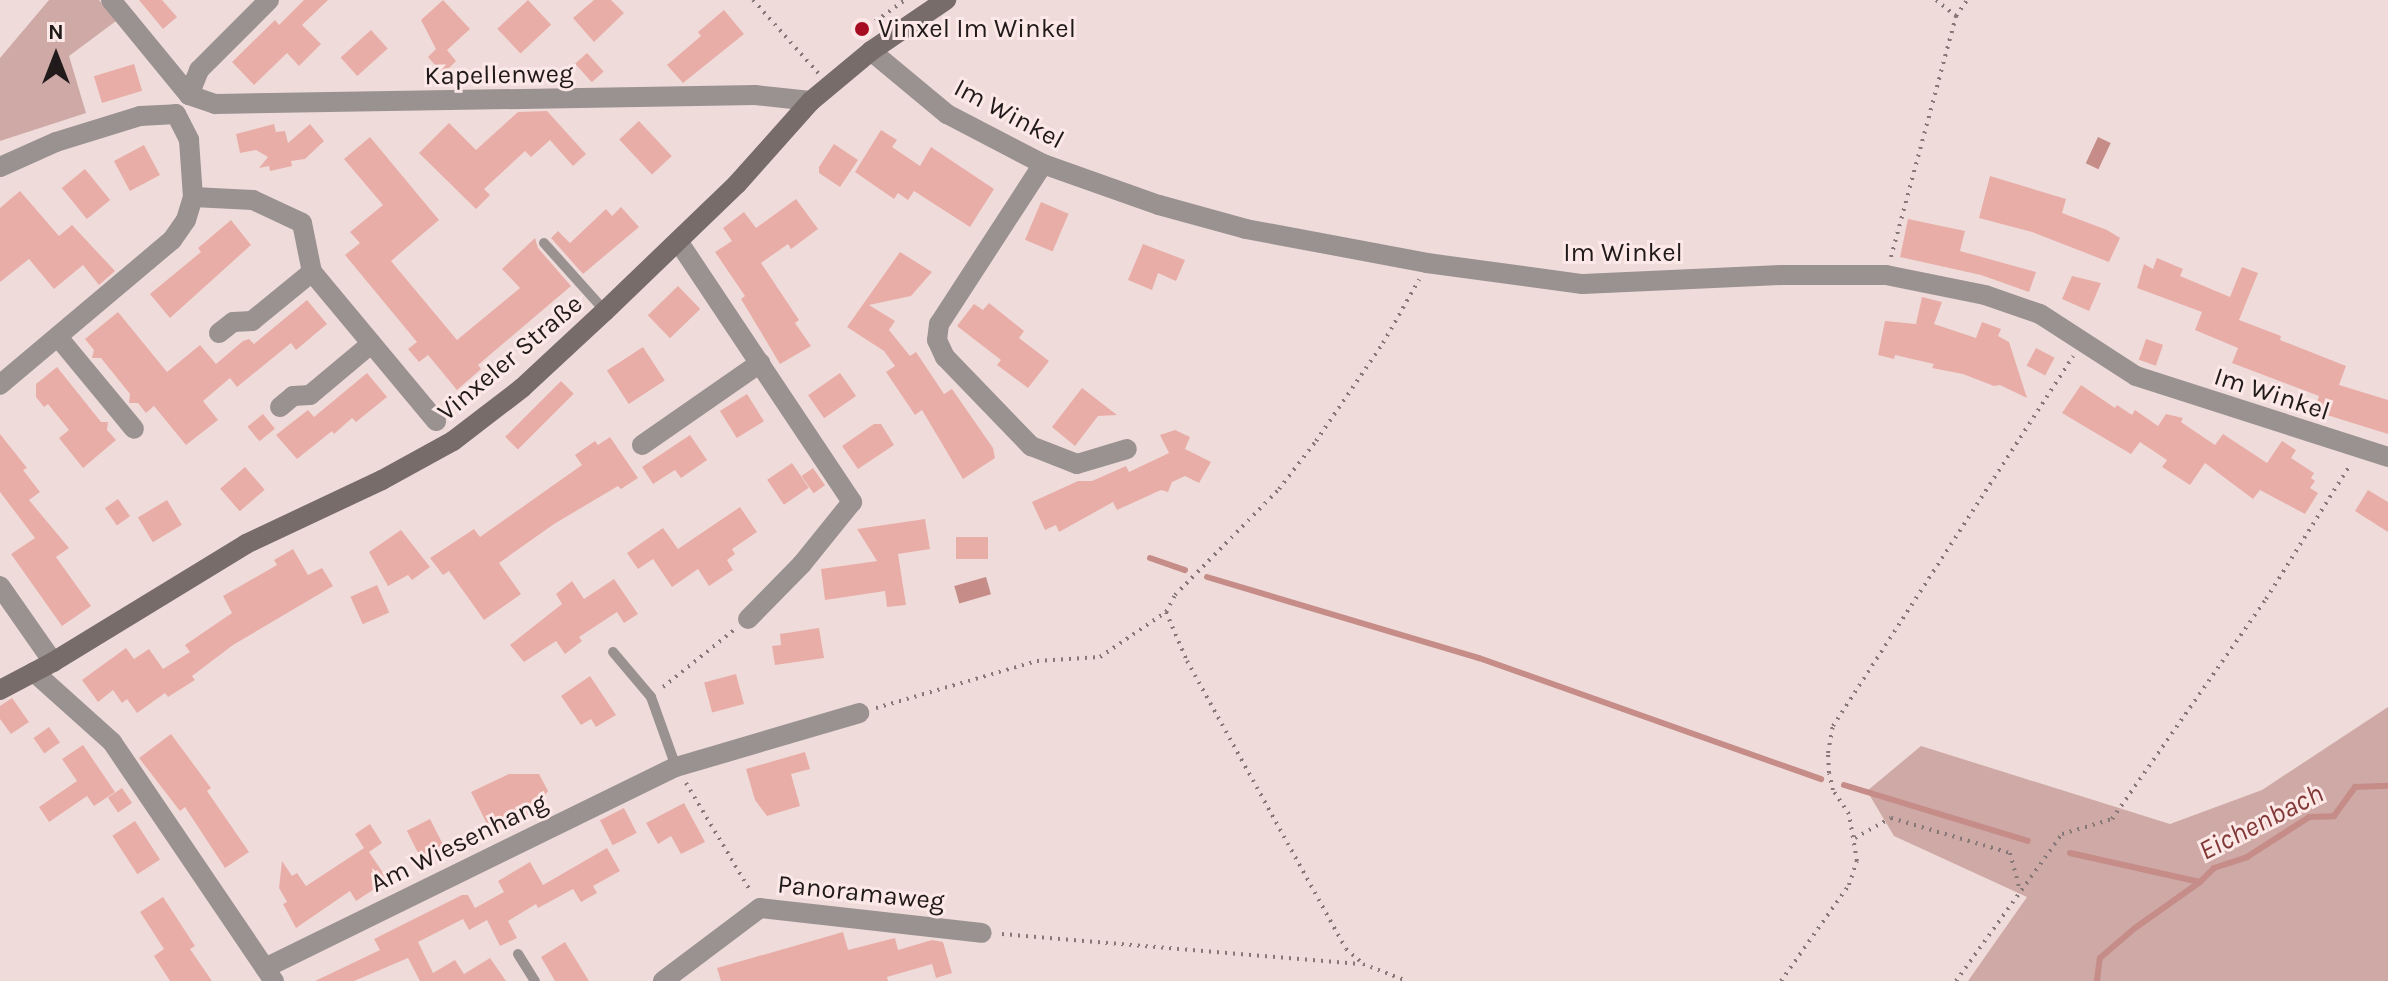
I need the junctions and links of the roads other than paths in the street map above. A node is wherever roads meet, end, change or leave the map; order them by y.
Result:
1 (111, 0) edge
2 (269, 0) edge
3 (946, 0) edge
4 (871, 51) junction
5 (189, 95) junction
6 (811, 101) junction
7 (1043, 164) junction
8 (0, 167) edge
9 (193, 197) junction
10 (678, 241) junction
11 (544, 243) dead end
12 (312, 272) junction
13 (605, 311) junction
14 (219, 333) dead end
15 (58, 337) junction
16 (371, 344) junction
17 (760, 363) junction
18 (0, 385) edge
19 (280, 407) dead end
20 (436, 421) dead end
21 (134, 429) dead end
22 (642, 445) dead end
23 (1127, 449) dead end
24 (2388, 457) edge
25 (0, 586) edge
26 (748, 619) road end
27 (613, 652) dead end
28 (53, 662) junction
29 (34, 672) junction
30 (0, 690) edge
31 (859, 713) road end
32 (676, 767) junction
33 (982, 933) road end
34 (518, 954) dead end
35 (270, 975) edge
36 (535, 981) edge
37 (663, 981) edge

1 - 5 street
2 - 5 street
3 - 4 main road, Vinxeler Straße
4 - 6 main road, Vinxeler Straße
4 - 7 street, Im Winkel
5 - 6 street, Kapellenweg
6 - 10 main road, Vinxeler Straße
7 - 23 street
7 - 24 street, Im Winkel
8 - 9 street
9 - 12 street
9 - 15 street
10 - 13 main road, Vinxeler Straße
10 - 17 street
11 - 13 lane
12 - 14 street
12 - 16 street
13 - 28 main road, Vinxeler Straße
15 - 18 street
15 - 21 street
16 - 19 street
16 - 20 street
17 - 22 street
17 - 26 street
25 - 28 street
27 - 32 lane
28 - 29 main road, Vinxeler Straße
29 - 30 main road, Vinxeler Straße
29 - 35 street
31 - 32 street, Am Wiesenhang
32 - 35 street, Am Wiesenhang
33 - 37 street, Panoramaweg
34 - 36 lane

